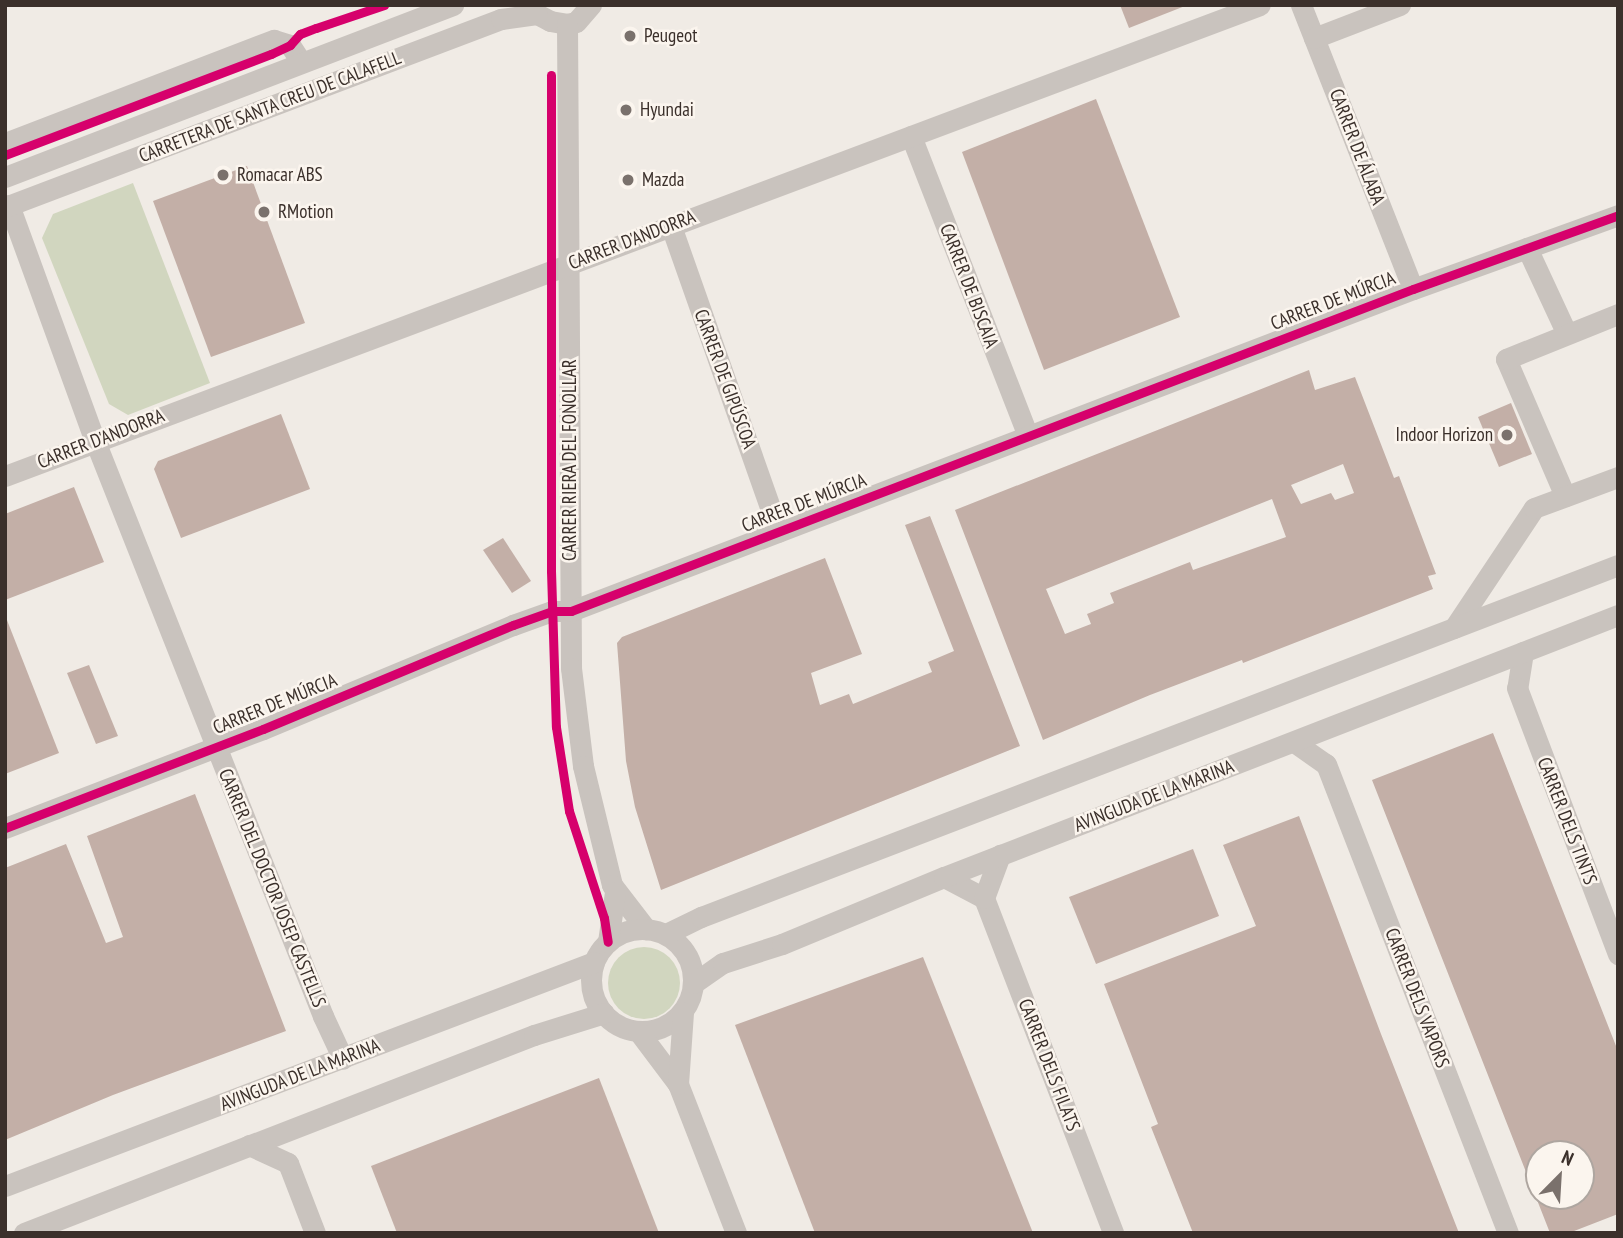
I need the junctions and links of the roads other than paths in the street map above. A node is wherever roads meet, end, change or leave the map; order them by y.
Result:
1 (453, 5) edge
2 (591, 5) edge
3 (1260, 5) edge
4 (1301, 5) edge
5 (1401, 5) edge
6 (533, 10) edge
7 (567, 24) junction
8 (1314, 38) junction
9 (301, 62) junction
10 (911, 136) junction
11 (5, 143) edge
12 (5, 177) edge
13 (7, 206) edge
14 (1618, 215) edge
15 (671, 226) junction
16 (1527, 248) junction
17 (569, 264) junction
18 (1413, 289) junction
19 (1618, 314) edge
20 (1566, 332) junction
21 (1028, 436) junction
22 (95, 441) junction
23 (5, 476) edge
24 (1618, 477) edge
25 (1565, 496) junction
26 (779, 532) junction
27 (1618, 565) edge
28 (571, 611) junction
29 (1618, 615) edge
30 (1454, 628) junction
31 (1523, 652) junction
32 (1485, 667) junction
33 (1517, 688) junction
34 (1336, 725) junction
35 (1294, 741) junction
36 (216, 747) junction
37 (1326, 764) junction
38 (5, 828) edge
39 (1000, 855) junction
40 (944, 877) junction
41 (615, 892) junction
42 (984, 898) junction
43 (1597, 901) junction
44 (1618, 909) edge
45 (656, 931) junction
46 (608, 942) junction
47 (1616, 944) edge
48 (594, 962) junction
49 (694, 983) junction
50 (683, 1012) junction
51 (604, 1013) junction
52 (638, 1031) junction
53 (343, 1059) junction
54 (678, 1084) junction
55 (308, 1122) junction
56 (248, 1145) junction
57 (288, 1163) junction
58 (5, 1186) edge
59 (24, 1233) edge
60 (315, 1233) edge
61 (736, 1233) edge
62 (1113, 1233) edge
63 (1508, 1233) edge

1 - 9 street, CARRETERA DE SANTA CREU DE CALAFELL
2 - 7 street
3 - 10 street, CARRER D'ANDORRA
4 - 8 street, CARRER DE ÁLABA
5 - 8 street
6 - 7 street
6 - 13 street, CARRETERA DE SANTA CREU DE CALAFELL
7 - 17 street, CARRER RIERA DEL FONOLLAR
8 - 18 street, CARRER DE ÁLABA
9 - 11 street
9 - 12 street, CARRETERA DE SANTA CREU DE CALAFELL
10 - 15 street, CARRER D'ANDORRA
10 - 21 street, CARRER DE BISCAIA
13 - 22 street, CARRER DEL DOCTOR JOSEP CASTELLS
14 - 16 street, CARRER DE MÚRCIA
15 - 17 street, CARRER D'ANDORRA
15 - 26 street, CARRER DE GIPÚSCOA
16 - 18 street, CARRER DE MÚRCIA
16 - 20 street
17 - 22 street, CARRER D'ANDORRA
17 - 28 street, CARRER RIERA DEL FONOLLAR
18 - 21 street, CARRER DE MÚRCIA
19 - 20 street
20 - 25 street
21 - 26 street, CARRER DE MÚRCIA
22 - 23 street, CARRER D'ANDORRA
22 - 36 street, CARRER DEL DOCTOR JOSEP CASTELLS
24 - 25 street
25 - 30 street
26 - 28 street, CARRER DE MÚRCIA
27 - 30 street
28 - 36 street, CARRER DE MÚRCIA
28 - 41 street, CARRER RIERA DEL FONOLLAR
29 - 31 street, AVINGUDA DE LA MARINA
30 - 45 street
31 - 32 street, AVINGUDA DE LA MARINA
31 - 33 street
32 - 33 street
32 - 34 street, AVINGUDA DE LA MARINA
33 - 43 street, CARRER DELS TINTS
34 - 35 street, AVINGUDA DE LA MARINA
34 - 37 street
35 - 37 street
35 - 39 street, AVINGUDA DE LA MARINA
36 - 38 street, CARRER DE MÚRCIA
36 - 53 street, CARRER DEL DOCTOR JOSEP CASTELLS
37 - 63 street, CARRER DELS VAPORS
39 - 40 street, AVINGUDA DE LA MARINA
39 - 42 street
40 - 42 street
40 - 49 street, AVINGUDA DE LA MARINA
41 - 45 street
41 - 46 street
42 - 62 street, CARRER DELS FILATS
43 - 44 street
43 - 47 street, CARRER DELS TINTS
45 - 46 street
45 - 49 street
46 - 48 street
48 - 51 street
48 - 53 street, AVINGUDA DE LA MARINA
49 - 50 street
50 - 52 street
50 - 54 street
51 - 52 street
51 - 55 street
52 - 54 street
53 - 58 street, AVINGUDA DE LA MARINA
54 - 61 street
55 - 56 street
55 - 57 street
56 - 57 street
56 - 59 street
57 - 60 street

